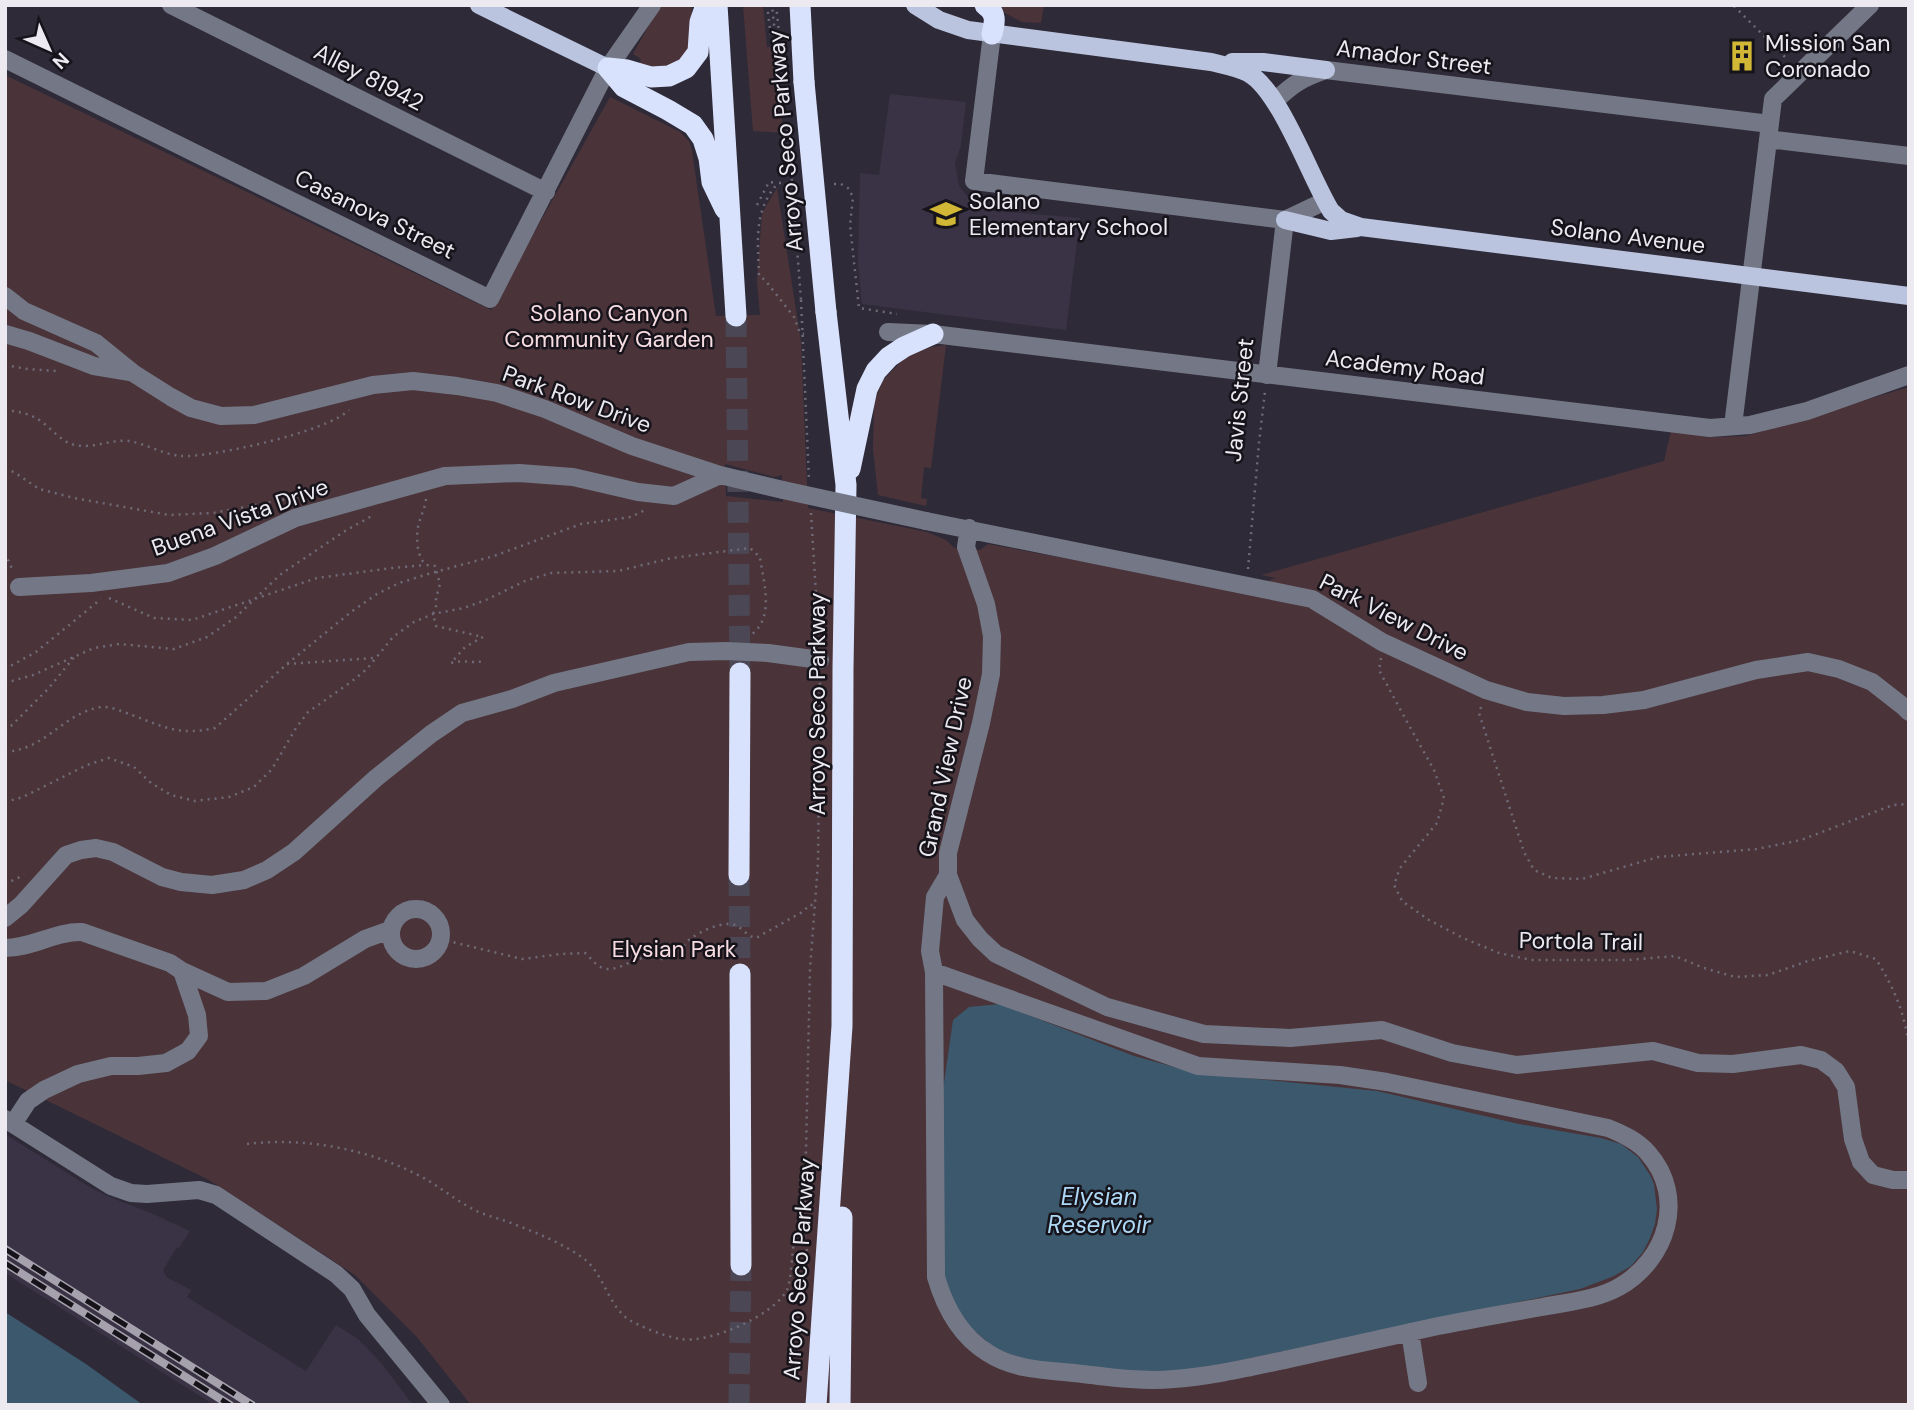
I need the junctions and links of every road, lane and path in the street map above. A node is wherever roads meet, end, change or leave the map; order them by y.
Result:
1 (171, 5) edge
2 (479, 5) edge
3 (652, 5) edge
4 (706, 5) edge
5 (717, 5) edge
6 (772, 5) edge
7 (800, 5) edge
8 (915, 5) edge
9 (985, 5) edge
10 (1870, 5) edge
11 (1734, 6) edge
12 (992, 34) junction
13 (6, 61) edge
14 (1211, 62) junction
15 (1790, 62) dead end
16 (608, 68) junction
17 (1326, 70) junction
18 (794, 80) junction
19 (1275, 101) junction
20 (787, 120) dead end
21 (1769, 132) junction
22 (1909, 156) edge
23 (778, 183) junction
24 (803, 183) dead end
25 (828, 184) dead end
26 (546, 192) junction
27 (1325, 201) junction
28 (757, 205) dead end
29 (1285, 220) junction
30 (730, 221) junction
31 (1361, 227) junction
32 (1750, 277) junction
33 (5, 296) edge
34 (1909, 296) edge
35 (896, 314) dead end
36 (736, 316) tunnel mouth
37 (888, 332) dead end
38 (5, 334) edge
39 (804, 334) junction
40 (933, 334) junction
41 (133, 373) junction
42 (1267, 375) junction
43 (1909, 375) edge
44 (351, 408) dead end
45 (5, 410) edge
46 (1733, 426) junction
47 (5, 469) edge
48 (720, 475) junction
49 (445, 476) junction
50 (846, 485) junction
51 (810, 489) dead end
52 (657, 494) junction
53 (304, 496) dead end
54 (811, 502) dead end
55 (381, 511) dead end
56 (926, 521) joint
57 (969, 528) junction
58 (426, 565) junction
59 (438, 571) junction
60 (1247, 586) junction
61 (19, 587) dead end
62 (256, 599) junction
63 (433, 614) junction
64 (1382, 642) junction
65 (726, 651) junction
66 (75, 656) junction
67 (376, 657) junction
68 (820, 660) junction
69 (484, 661) dead end
70 (287, 664) junction
71 (5, 669) edge
72 (740, 673) tunnel mouth
73 (5, 683) edge
74 (1486, 690) junction
75 (1909, 712) edge
76 (5, 730) edge
77 (5, 752) edge
78 (5, 802) edge
79 (1909, 804) edge
80 (948, 875) junction
81 (738, 876) tunnel mouth
82 (815, 905) junction
83 (5, 918) edge
84 (390, 930) junction
85 (440, 939) junction
86 (5, 948) edge
87 (181, 971) junction
88 (934, 972) junction
89 (740, 974) tunnel mouth
90 (842, 1026) junction
91 (1909, 1048) edge
92 (9, 1121) edge
93 (247, 1144) dead end
94 (1909, 1180) edge
95 (804, 1240) junction
96 (807, 1253) dead end
97 (741, 1265) tunnel mouth
98 (1410, 1332) junction
99 (1418, 1383) dead end
100 (441, 1405) edge
101 (816, 1405) edge
102 (840, 1405) edge

1 - 26 street, Alley 81942
2 - 16 main road
3 - 16 street, Casanova Street
4 - 16 highway
5 - 30 highway
6 - 6 path
6 - 18 path
7 - 18 highway, Arroyo Seco Parkway
8 - 12 main road
9 - 12 highway
10 - 21 street
11 - 15 path
12 - 14 main road
12 - 29 street
13 - 26 street, Casanova Street
14 - 17 main road
14 - 19 main road
16 - 26 street, Casanova Street
16 - 30 highway
17 - 19 street, Amador Street
17 - 21 street, Amador Street
18 - 50 highway, Arroyo Seco Parkway, bridge
19 - 27 main road
20 - 39 path, bridge
21 - 22 street, Amador Street
21 - 32 street
23 - 24 path
23 - 28 path
23 - 39 path
25 - 35 path
27 - 29 street
27 - 31 main road, Solano Avenue
29 - 31 main road
29 - 42 street, Javis Street
30 - 36 highway
31 - 32 main road, Solano Avenue
32 - 34 main road, Solano Avenue
32 - 46 street
33 - 41 street
37 - 40 street, Academy Road
38 - 41 street
39 - 51 path
40 - 42 street, Academy Road
40 - 50 highway
41 - 48 street, Park Row Drive
42 - 46 street, Academy Road
42 - 60 path, Javis Street
43 - 46 street, Academy Road
44 - 45 path
47 - 53 path
48 - 52 street, Buena Vista Drive
48 - 56 street, Park Row Drive, bridge
49 - 52 street, Buena Vista Drive
49 - 58 path
49 - 61 street, Buena Vista Drive
50 - 90 highway, Arroyo Seco Parkway
52 - 59 path
54 - 68 path
55 - 62 path
56 - 57 street, Park View Drive
57 - 60 street, Park View Drive
57 - 80 street, Grand View Drive
58 - 59 path
58 - 62 path
59 - 63 path
59 - 70 path
60 - 64 street, Park View Drive
62 - 66 path
62 - 71 path
63 - 65 path
63 - 67 path
63 - 69 path
64 - 74 street, Park View Drive
64 - 91 path, Portola Trail
65 - 68 street
65 - 83 street
66 - 73 path
66 - 76 path
67 - 70 path
67 - 78 path
68 - 82 path
70 - 77 path
72 - 81 highway
74 - 75 street, Park View Drive
74 - 79 path
80 - 88 street
80 - 94 street, Grand View Drive
82 - 85 path
82 - 95 path
84 - 85 street
84 - 85 street
84 - 87 street
86 - 87 street
87 - 92 street
88 - 98 street
88 - 98 street
89 - 97 highway
90 - 101 highway, Arroyo Seco Parkway
90 - 102 highway
92 - 100 street
93 - 95 path
95 - 96 path
98 - 99 street

